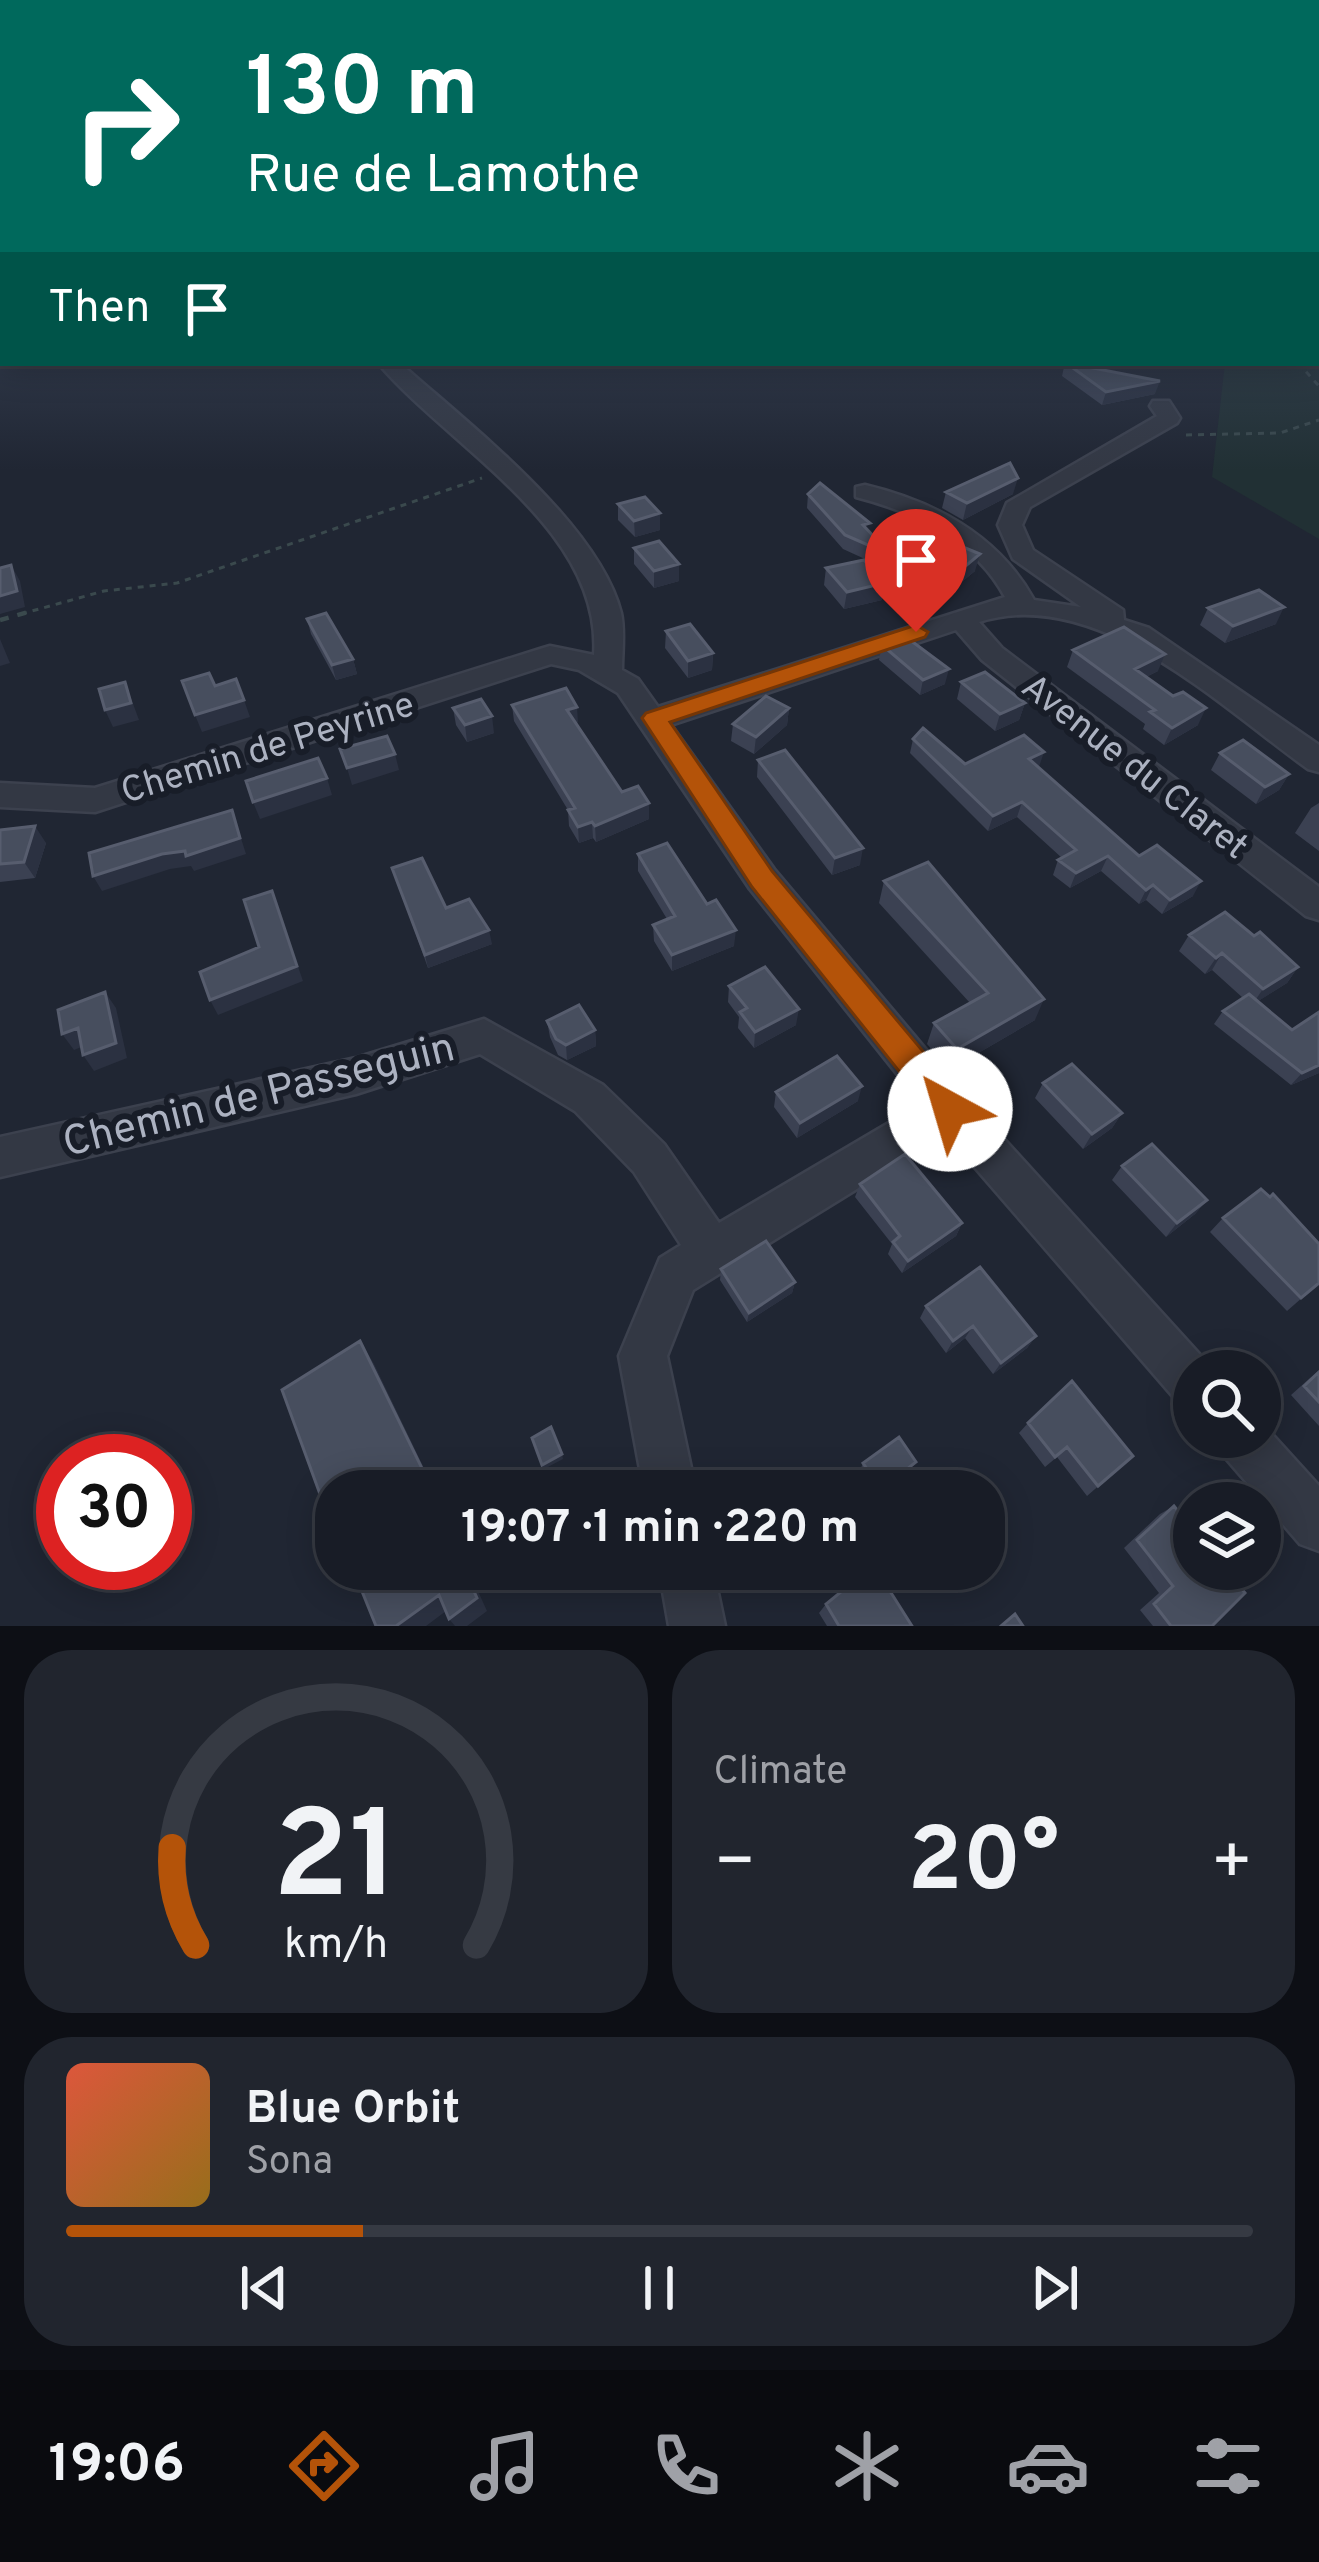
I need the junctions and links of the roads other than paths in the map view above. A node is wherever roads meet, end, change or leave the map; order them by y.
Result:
1 (391, 366) edge
2 (1162, 406) dead end
3 (865, 492) dead end
4 (1060, 580) junction
5 (1030, 608) junction
6 (960, 618) junction
7 (1139, 634) junction
8 (607, 674) junction
9 (655, 718) junction
10 (1319, 761) edge
11 (0, 795) edge
12 (1319, 906) edge
13 (950, 1109) junction
14 (0, 1157) edge
15 (712, 1252) junction
16 (1173, 1360) edge
17 (1259, 1458) edge
18 (666, 1470) edge
19 (1319, 1526) edge
20 (690, 1590) edge
21 (698, 1626) edge

1 - 8 street
2 - 4 street
3 - 5 street
4 - 5 street
4 - 7 street
5 - 6 street
5 - 7 street
6 - 9 street
6 - 12 street, Avenue du Claret
7 - 10 street
8 - 9 street
8 - 11 street, Chemin de Peyrine
9 - 13 street
13 - 15 street
13 - 16 street
14 - 15 street, Chemin de Passeguin
15 - 18 street
17 - 19 street
20 - 21 street

